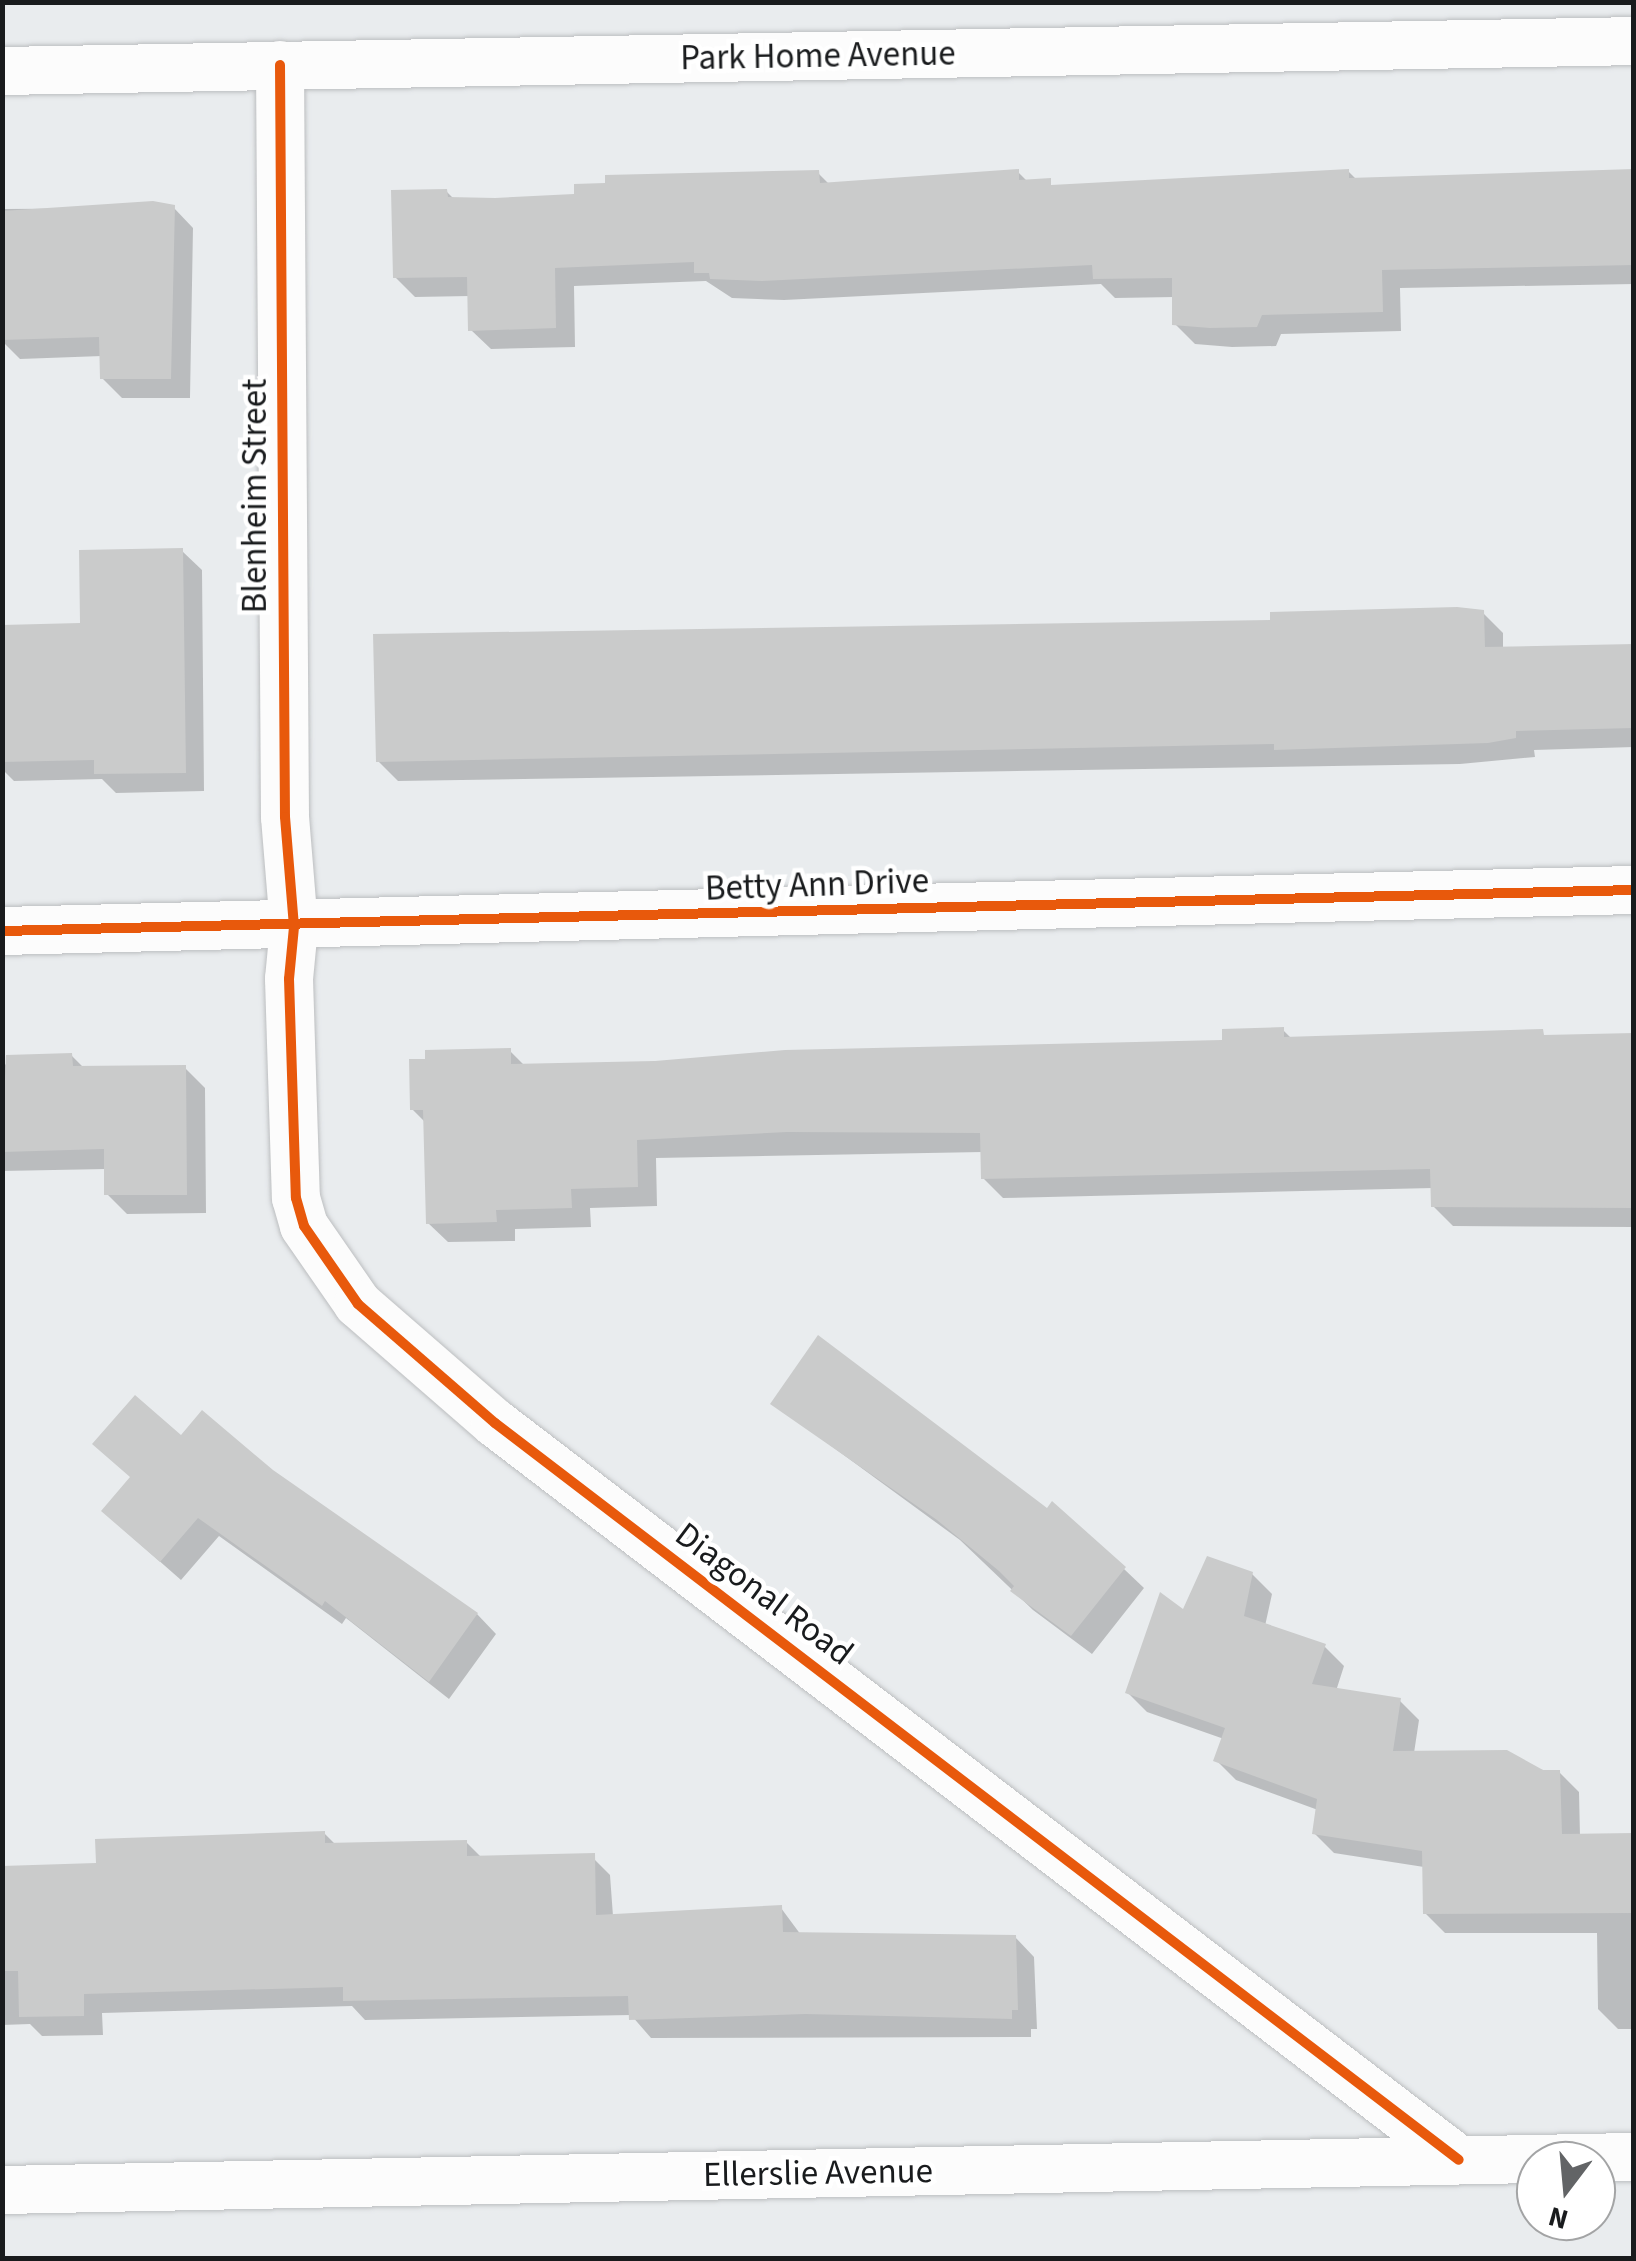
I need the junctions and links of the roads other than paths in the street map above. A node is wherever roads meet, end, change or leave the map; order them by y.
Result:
1 (1634, 42) edge
2 (280, 65) junction
3 (2, 72) edge
4 (1634, 890) edge
5 (294, 927) junction
6 (2, 931) edge
7 (1634, 2157) edge
8 (1459, 2160) junction
9 (2, 2190) edge

1 - 2 street, Park Home Avenue
2 - 3 street, Park Home Avenue
2 - 5 street, Blenheim Street
4 - 5 street, Betty Ann Drive
5 - 6 street, Betty Ann Drive
5 - 8 street, Diagonal Road
7 - 8 street, Ellerslie Avenue
8 - 9 street, Ellerslie Avenue

